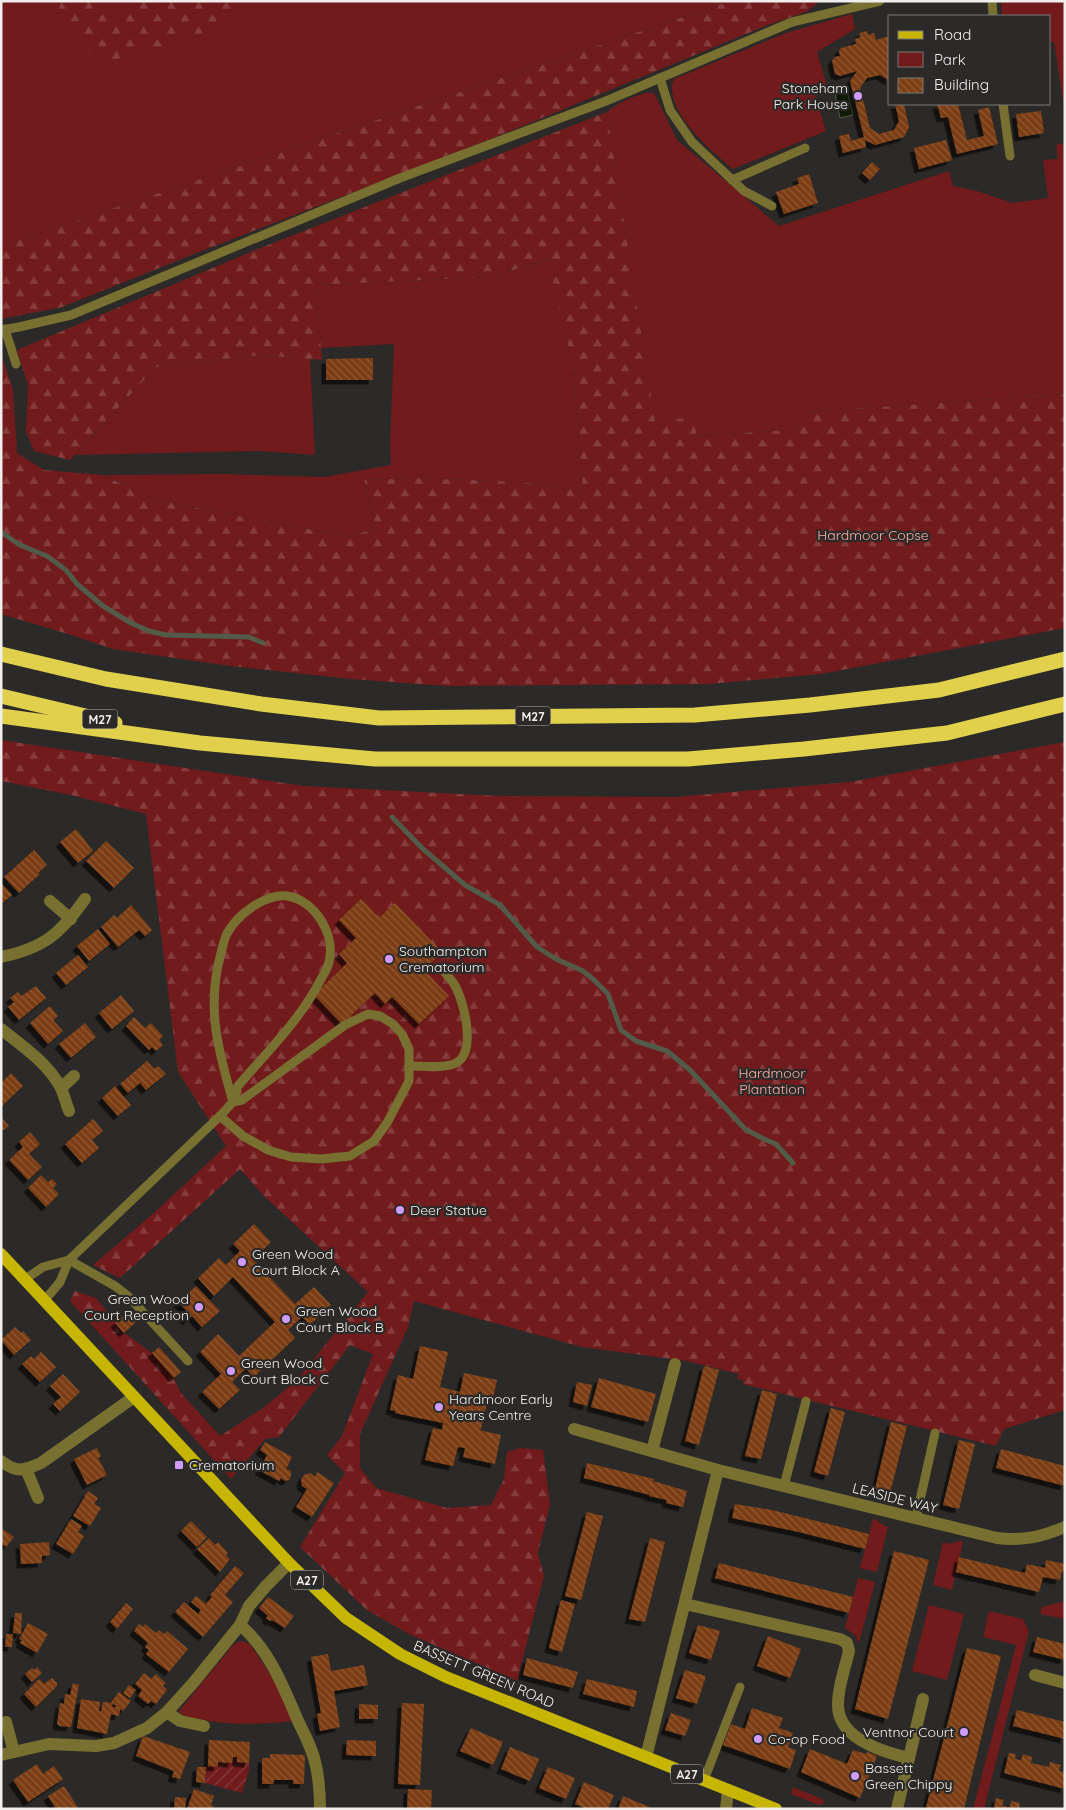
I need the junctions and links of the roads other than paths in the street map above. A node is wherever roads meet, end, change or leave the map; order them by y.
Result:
1 (880, 1) edge
2 (992, 1) edge
3 (993, 15) edge
4 (660, 78) junction
5 (1003, 105) edge
6 (805, 148) dead end
7 (1010, 156) dead end
8 (732, 180) junction
9 (772, 206) dead end
10 (3, 329) edge
11 (16, 364) dead end
12 (1, 654) edge
13 (1065, 659) edge
14 (1, 696) edge
15 (1065, 704) edge
16 (1, 716) edge
17 (200, 743) junction
18 (85, 899) dead end
19 (50, 901) dead end
20 (71, 919) junction
21 (1, 956) edge
22 (442, 969) dead end
23 (1, 1028) edge
24 (410, 1066) junction
25 (74, 1076) dead end
26 (61, 1088) junction
27 (233, 1102) junction
28 (69, 1110) dead end
29 (220, 1116) junction
30 (1, 1254) edge
31 (68, 1260) junction
32 (24, 1280) junction
33 (44, 1301) junction
34 (188, 1361) dead end
35 (675, 1364) dead end
36 (134, 1398) junction
37 (806, 1401) dead end
38 (574, 1429) dead end
39 (935, 1433) dead end
40 (652, 1451) junction
41 (1, 1461) edge
42 (26, 1469) junction
43 (718, 1470) junction
44 (784, 1486) junction
45 (38, 1498) dead end
46 (916, 1518) junction
47 (1065, 1527) edge
48 (289, 1563) junction
49 (685, 1604) junction
50 (240, 1625) junction
51 (1035, 1675) dead end
52 (1065, 1683) edge
53 (740, 1687) dead end
54 (924, 1699) dead end
55 (168, 1712) junction
56 (6, 1722) dead end
57 (204, 1726) dead end
58 (7, 1754) edge
59 (646, 1757) junction
60 (909, 1758) junction
61 (704, 1780) junction
62 (728, 1790) junction
63 (320, 1809) edge
64 (726, 1809) edge
65 (776, 1809) edge
66 (896, 1809) edge

1 - 4 lane
2 - 3 lane
4 - 8 lane
4 - 10 lane
5 - 7 lane
6 - 8 lane
8 - 9 lane
10 - 11 lane
12 - 13 highway, M27
14 - 17 highway, M27
15 - 17 highway, M27
16 - 17 highway
18 - 20 street
19 - 20 street
20 - 21 street
22 - 24 lane
23 - 26 street
24 - 27 lane
24 - 29 lane
25 - 26 street
26 - 28 street
27 - 27 lane
27 - 29 lane
29 - 31 lane
30 - 32 main road, BASSETT GREEN ROAD / A27
31 - 32 lane
31 - 33 lane
31 - 34 lane
32 - 33 main road, BASSETT GREEN ROAD / A27
33 - 36 main road, BASSETT GREEN ROAD / A27
35 - 40 street
36 - 42 street
36 - 48 main road, BASSETT GREEN ROAD / A27
37 - 44 lane
38 - 40 street, LEASIDE WAY
39 - 46 lane
40 - 43 street, LEASIDE WAY
41 - 42 street
42 - 45 street
43 - 44 street, LEASIDE WAY
43 - 49 street
44 - 46 street, LEASIDE WAY
46 - 47 street, LEASIDE WAY
48 - 50 street
48 - 59 main road, BASSETT GREEN ROAD / A27
49 - 59 street
49 - 60 street
50 - 55 street
50 - 63 street
51 - 52 street
53 - 61 lane
54 - 60 street
55 - 57 street
55 - 58 street
56 - 58 street
59 - 61 main road, BASSETT GREEN ROAD / A27
60 - 66 street
61 - 62 main road, BASSETT GREEN ROAD / A27
62 - 64 street
62 - 65 main road, BASSETT GREEN ROAD / A27

